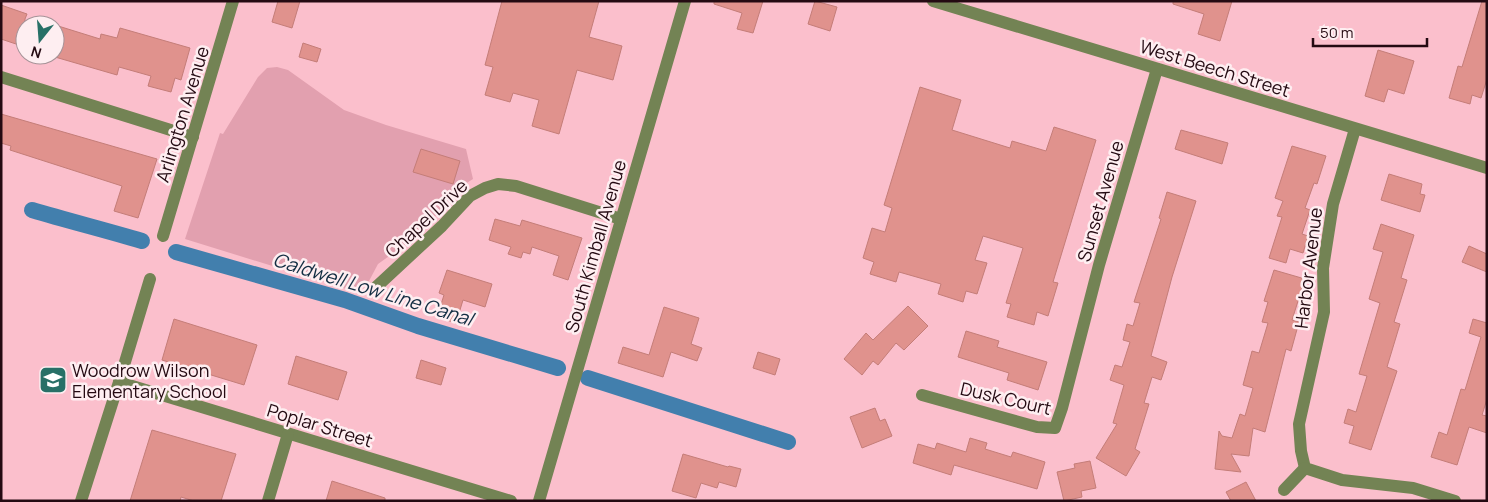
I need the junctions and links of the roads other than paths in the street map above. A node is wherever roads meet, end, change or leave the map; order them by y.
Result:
1 (233, 1) edge
2 (685, 1) edge
3 (933, 1) edge
4 (1157, 69) junction
5 (1, 77) edge
6 (1355, 128) junction
7 (193, 137) junction
8 (1486, 167) edge
9 (621, 219) junction
10 (163, 236) dead end
11 (150, 279) dead end
12 (374, 289) dead end
13 (1079, 343) joint
14 (120, 382) junction
15 (922, 395) dead end
16 (288, 434) junction
17 (1306, 468) junction
18 (1284, 490) dead end
19 (82, 501) edge
20 (268, 501) edge
21 (510, 501) edge
22 (539, 501) edge
23 (1455, 501) edge

1 - 7 street, Arlington Avenue
2 - 9 street, South Kimball Avenue
3 - 4 street, West Beech Street
4 - 6 street, West Beech Street
4 - 13 street, Sunset Avenue
5 - 7 street
6 - 8 street, West Beech Street
6 - 17 street, Harbor Avenue
7 - 10 street, Arlington Avenue
9 - 12 street, Chapel Drive
9 - 22 street, South Kimball Avenue
11 - 14 street
13 - 15 street, Dusk Court
14 - 16 street, Poplar Street
14 - 19 street
16 - 20 street
16 - 21 street, Poplar Street
17 - 18 street
17 - 23 street

